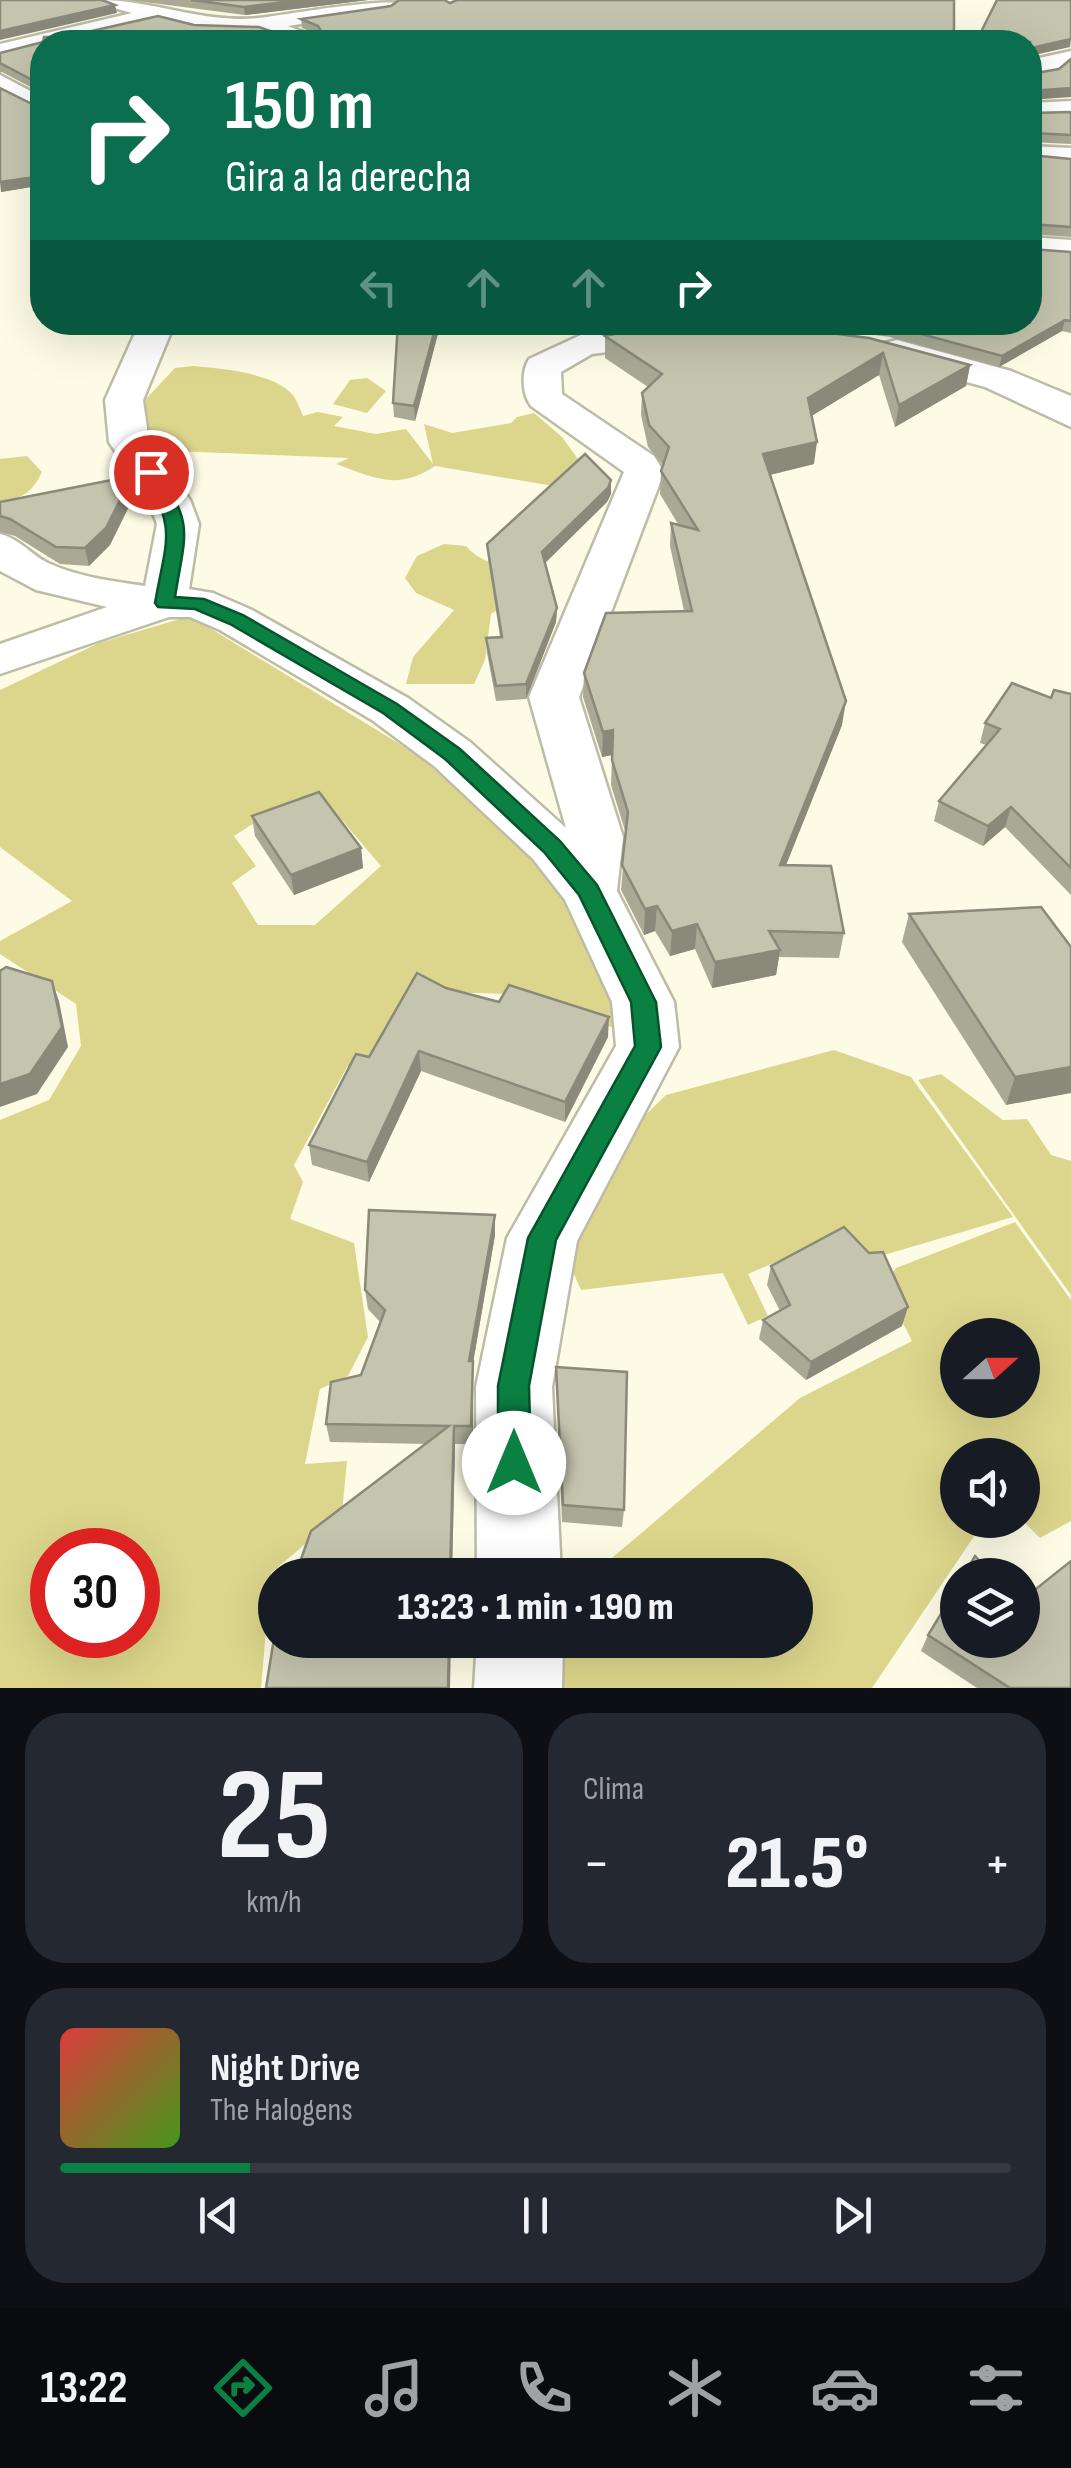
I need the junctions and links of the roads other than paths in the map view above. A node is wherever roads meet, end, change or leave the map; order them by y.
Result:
1 (111, 0) edge
2 (388, 0) edge
3 (300, 4) edge
4 (160, 14) junction
5 (91, 30) edge
6 (239, 30) edge
7 (269, 30) edge
8 (1071, 41) edge
9 (30, 44) edge
10 (0, 51) edge
11 (1071, 58) edge
12 (1042, 64) edge
13 (1044, 68) edge
14 (0, 82) edge
15 (30, 101) edge
16 (1071, 109) edge
17 (1042, 110) edge
18 (1042, 155) edge
19 (1071, 157) edge
20 (1042, 248) edge
21 (1071, 250) edge
22 (152, 335) edge
23 (640, 335) edge
24 (864, 346) edge
25 (1071, 415) edge
26 (0, 547) edge
27 (164, 603) junction
28 (0, 660) edge
29 (589, 891) junction
30 (519, 1558) edge
31 (519, 1658) edge
32 (518, 1688) edge

1 - 4 street
2 - 3 street
3 - 7 street
4 - 5 street
4 - 6 street
8 - 13 street
9 - 10 street
11 - 12 street
14 - 15 street
16 - 17 street
18 - 19 street
20 - 21 street
22 - 27 street
23 - 29 street
24 - 25 street
26 - 27 street
27 - 28 street
27 - 29 street
29 - 30 street
31 - 32 street

